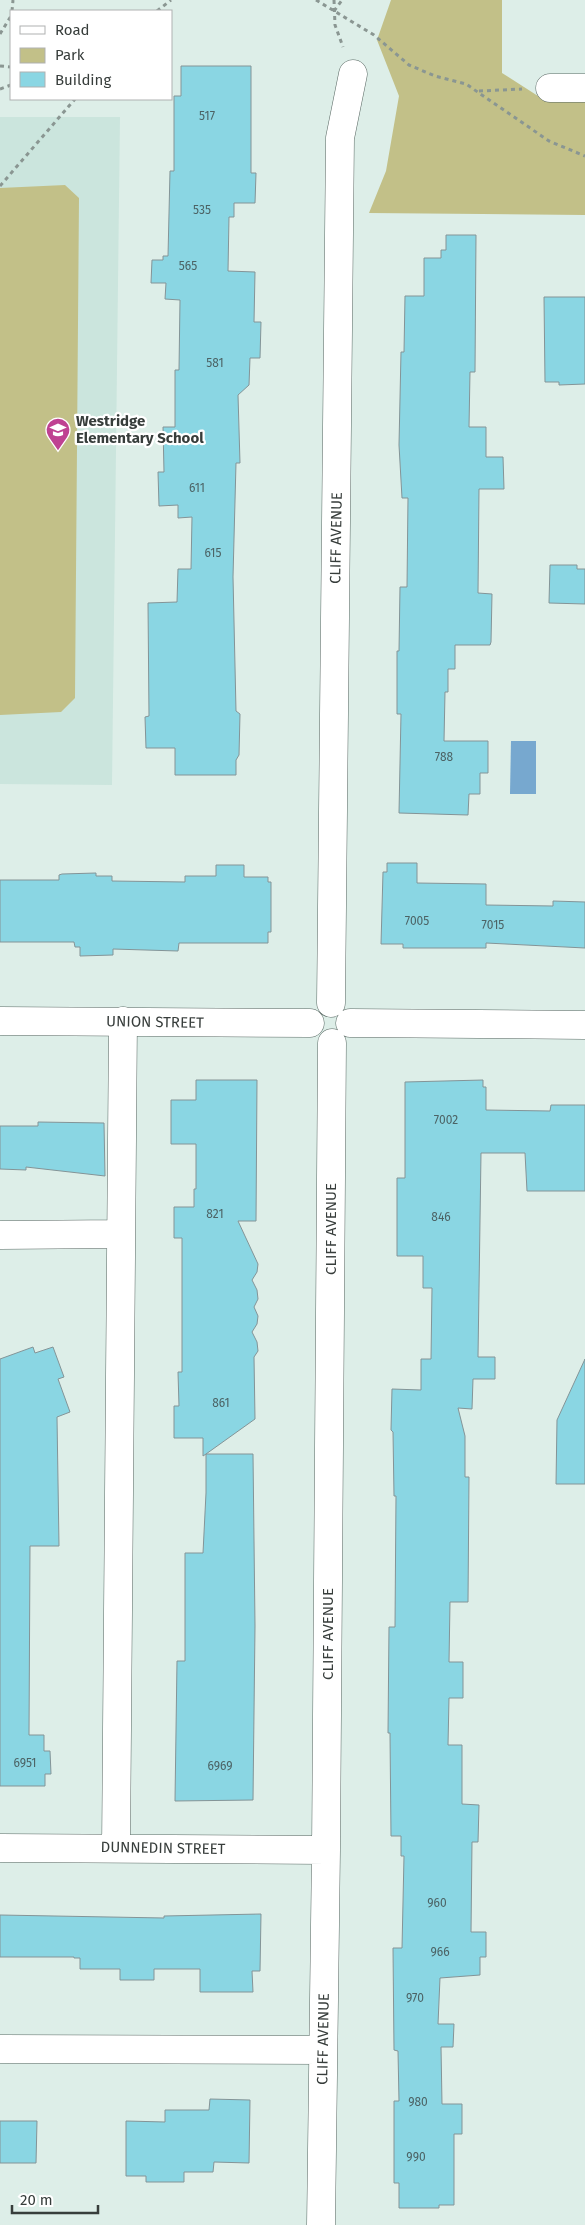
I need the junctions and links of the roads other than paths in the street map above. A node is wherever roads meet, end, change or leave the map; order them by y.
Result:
1 (353, 74) road end
2 (550, 88) road end
3 (585, 88) edge
4 (331, 1003) junction
5 (0, 1020) edge
6 (123, 1021) junction
7 (310, 1023) junction
8 (585, 1025) edge
9 (341, 1033) junction
10 (121, 1234) junction
11 (0, 1235) edge
12 (0, 1848) edge
13 (116, 1848) junction
14 (326, 1850) junction
15 (0, 2049) edge
16 (322, 2050) junction
17 (320, 2225) edge

1 - 4 street, CLIFF AVENUE
2 - 3 street
4 - 7 street
4 - 9 street
5 - 6 street, UNION STREET
6 - 7 street, UNION STREET
6 - 10 street
7 - 9 street
8 - 9 street
9 - 14 street, CLIFF AVENUE
10 - 11 street
10 - 13 street
12 - 13 street, DUNNEDIN STREET
13 - 14 street, DUNNEDIN STREET
14 - 16 street, CLIFF AVENUE
15 - 16 street
16 - 17 street, CLIFF AVENUE

